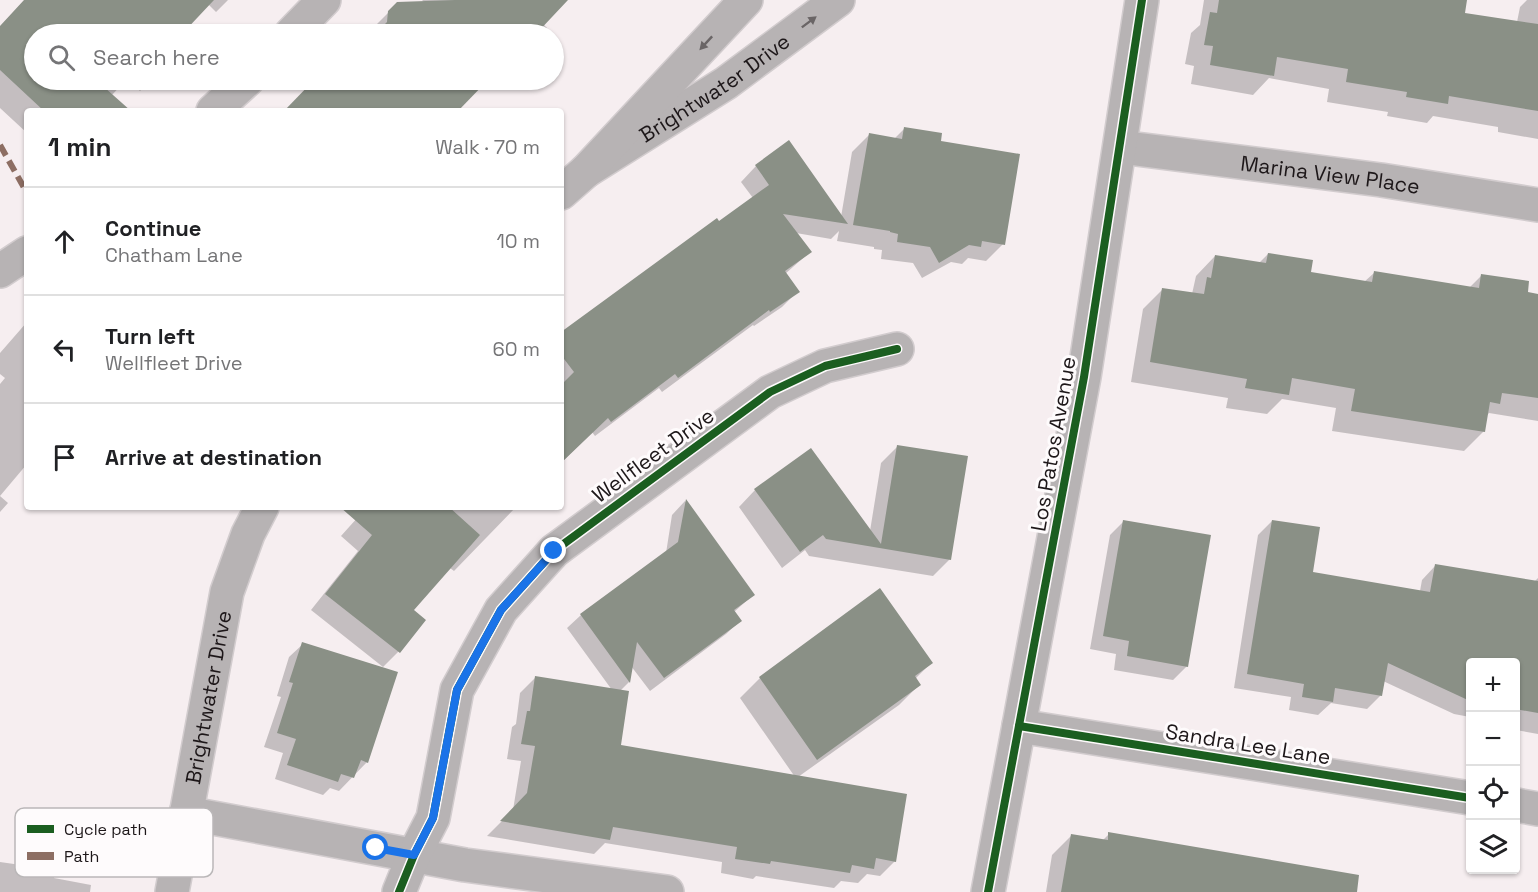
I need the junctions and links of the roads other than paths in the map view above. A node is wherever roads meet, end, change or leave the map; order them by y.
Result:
1 (324, 0) edge
2 (746, 0) edge
3 (838, 0) edge
4 (1142, 0) edge
5 (301, 24) edge
6 (236, 90) edge
7 (216, 108) edge
8 (1120, 147) junction
9 (586, 171) junction
10 (564, 191) edge
11 (1538, 205) edge
12 (24, 255) edge
13 (0, 272) edge
14 (897, 349) dead end
15 (260, 510) edge
16 (1019, 726) junction
17 (1466, 797) edge
18 (1520, 806) edge
19 (187, 808) edge
20 (1538, 808) edge
21 (213, 818) edge
22 (414, 855) junction
23 (175, 877) edge
24 (172, 892) edge
25 (399, 892) edge
26 (667, 892) edge
27 (988, 892) edge

1 - 5 street
2 -> 9 street, Brightwater Drive
9 -> 3 street, Brightwater Drive
4 - 8 street, Los Patos Avenue
6 - 7 street
8 - 11 street, Marina View Place
8 - 16 street, Los Patos Avenue
9 - 10 street, Brightwater Drive
12 - 13 street
14 - 22 street, Wellfleet Drive
15 - 19 street, Brightwater Drive
16 - 17 street, Sandra Lee Lane
16 - 27 street, Los Patos Avenue
18 - 20 street
21 - 22 street
22 - 25 street, Wellfleet Drive
22 - 26 street
23 - 24 street, Brightwater Drive

